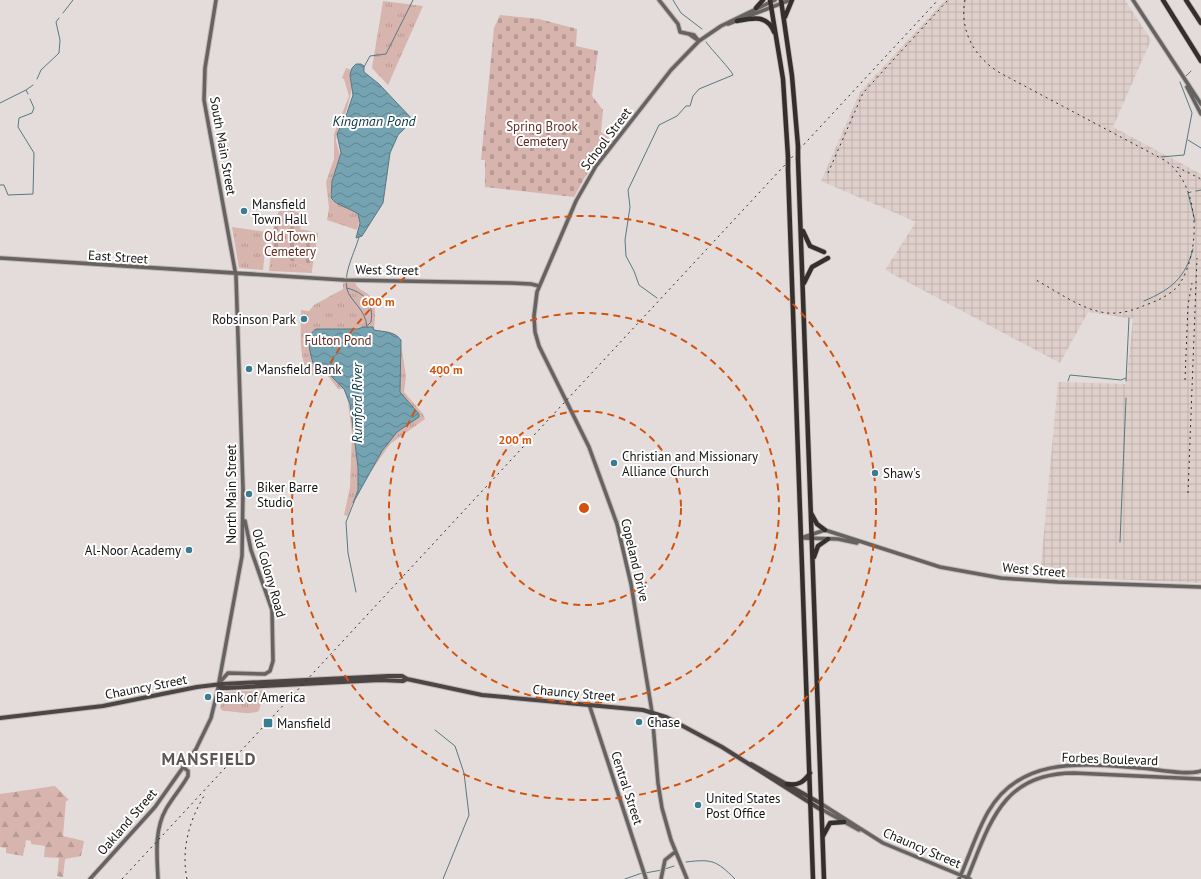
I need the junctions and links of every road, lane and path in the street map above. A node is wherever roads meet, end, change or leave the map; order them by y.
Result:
1 (216, 0) edge
2 (659, 0) edge
3 (763, 0) edge
4 (791, 0) edge
5 (1133, 0) edge
6 (1163, 0) edge
7 (1186, 0) edge
8 (772, 2) edge
9 (781, 2) edge
10 (756, 8) junction
11 (784, 20) junction
12 (737, 21) junction
13 (1201, 23) edge
14 (721, 26) junction
15 (699, 41) junction
16 (778, 46) junction
17 (1201, 61) edge
18 (1182, 78) junction
19 (1201, 104) edge
20 (1201, 114) edge
21 (801, 227) junction
22 (824, 252) dead end
23 (0, 258) edge
24 (828, 258) dead end
25 (235, 272) junction
26 (539, 286) junction
27 (803, 287) junction
28 (810, 513) junction
29 (244, 514) junction
30 (825, 530) junction
31 (811, 536) junction
32 (801, 538) junction
33 (828, 539) junction
34 (870, 545) junction
35 (251, 550) junction
36 (242, 556) junction
37 (812, 562) junction
38 (1201, 588) edge
39 (223, 660) junction
40 (228, 672) junction
41 (218, 685) junction
42 (589, 704) junction
43 (652, 712) junction
44 (213, 714) joint
45 (0, 718) edge
46 (730, 752) junction
47 (183, 767) junction
48 (1201, 771) edge
49 (810, 773) junction
50 (1201, 779) edge
51 (787, 784) junction
52 (810, 797) junction
53 (820, 803) junction
54 (811, 804) junction
55 (820, 809) junction
56 (844, 822) junction
57 (868, 834) junction
58 (822, 840) junction
59 (675, 852) junction
60 (960, 877) edge
61 (90, 879) edge
62 (158, 879) edge
63 (646, 879) edge
64 (661, 879) edge
65 (687, 879) edge
66 (813, 879) edge
67 (824, 879) edge
68 (968, 879) edge

1 - 25 main road, South Main Street
2 - 15 main road
3 - 10 highway
4 - 9 main road, School Street
4 - 11 highway
5 - 18 main road
6 - 17 highway
7 - 13 highway
8 - 9 main road, School Street
8 - 10 main road, School Street
8 - 12 main road, School Street
8 - 16 highway
9 - 11 highway
10 - 14 main road, School Street
11 - 21 highway, bridge
12 - 14 main road, School Street
12 - 16 highway
14 - 15 main road, School Street
15 - 26 main road, School Street
16 - 32 highway, bridge
18 - 19 main road
18 - 20 main road
21 - 22 highway
21 - 27 highway
23 - 25 main road, East Street
24 - 27 highway
25 - 26 main road, West Street
25 - 29 main road, North Main Street
26 - 43 main road, Copeland Drive
27 - 28 highway
28 - 30 highway
28 - 31 highway
29 - 35 main road, Old Colony Road
29 - 36 main road, North Main Street
30 - 31 main road, West Street
30 - 34 main road, West Street
31 - 32 main road, West Street
31 - 33 main road, West Street
31 - 37 highway
32 - 49 highway
33 - 34 main road, West Street
33 - 37 highway
34 - 38 main road, West Street
35 - 36 main road
35 - 40 main road, Old Colony Road
36 - 39 main road, North Main Street
37 - 53 highway
39 - 40 main road
39 - 41 main road, North Main Street
40 - 41 main road
41 - 42 main road, Chauncy Street
41 - 44 main road, North Main Street
41 - 45 main road, Chauncy Street
42 - 43 main road, Chauncy Street
42 - 63 main road, Central Street
43 - 46 main road, Chauncy Street
43 - 59 main road, Copeland Drive
44 - 47 main road, Oakland Street
46 - 51 main road, Chauncy Street
46 - 54 main road, Chauncy Street
47 - 61 main road, Oakland Street
47 - 62 main road
48 - 60 main road, Forbes Boulevard
49 - 51 highway
49 - 52 highway
50 - 68 main road, Forbes Boulevard
51 - 52 main road, Chauncy Street
52 - 53 main road, Chauncy Street
52 - 54 highway
53 - 55 highway
53 - 57 main road, Chauncy Street
54 - 55 main road, Chauncy Street
54 - 66 highway
55 - 56 main road, Chauncy Street
55 - 58 highway
56 - 57 main road, Chauncy Street
56 - 58 highway
57 - 60 main road, Chauncy Street
58 - 67 highway
59 - 64 main road
59 - 65 main road, Copeland Drive
60 - 68 main road, Chauncy Street

